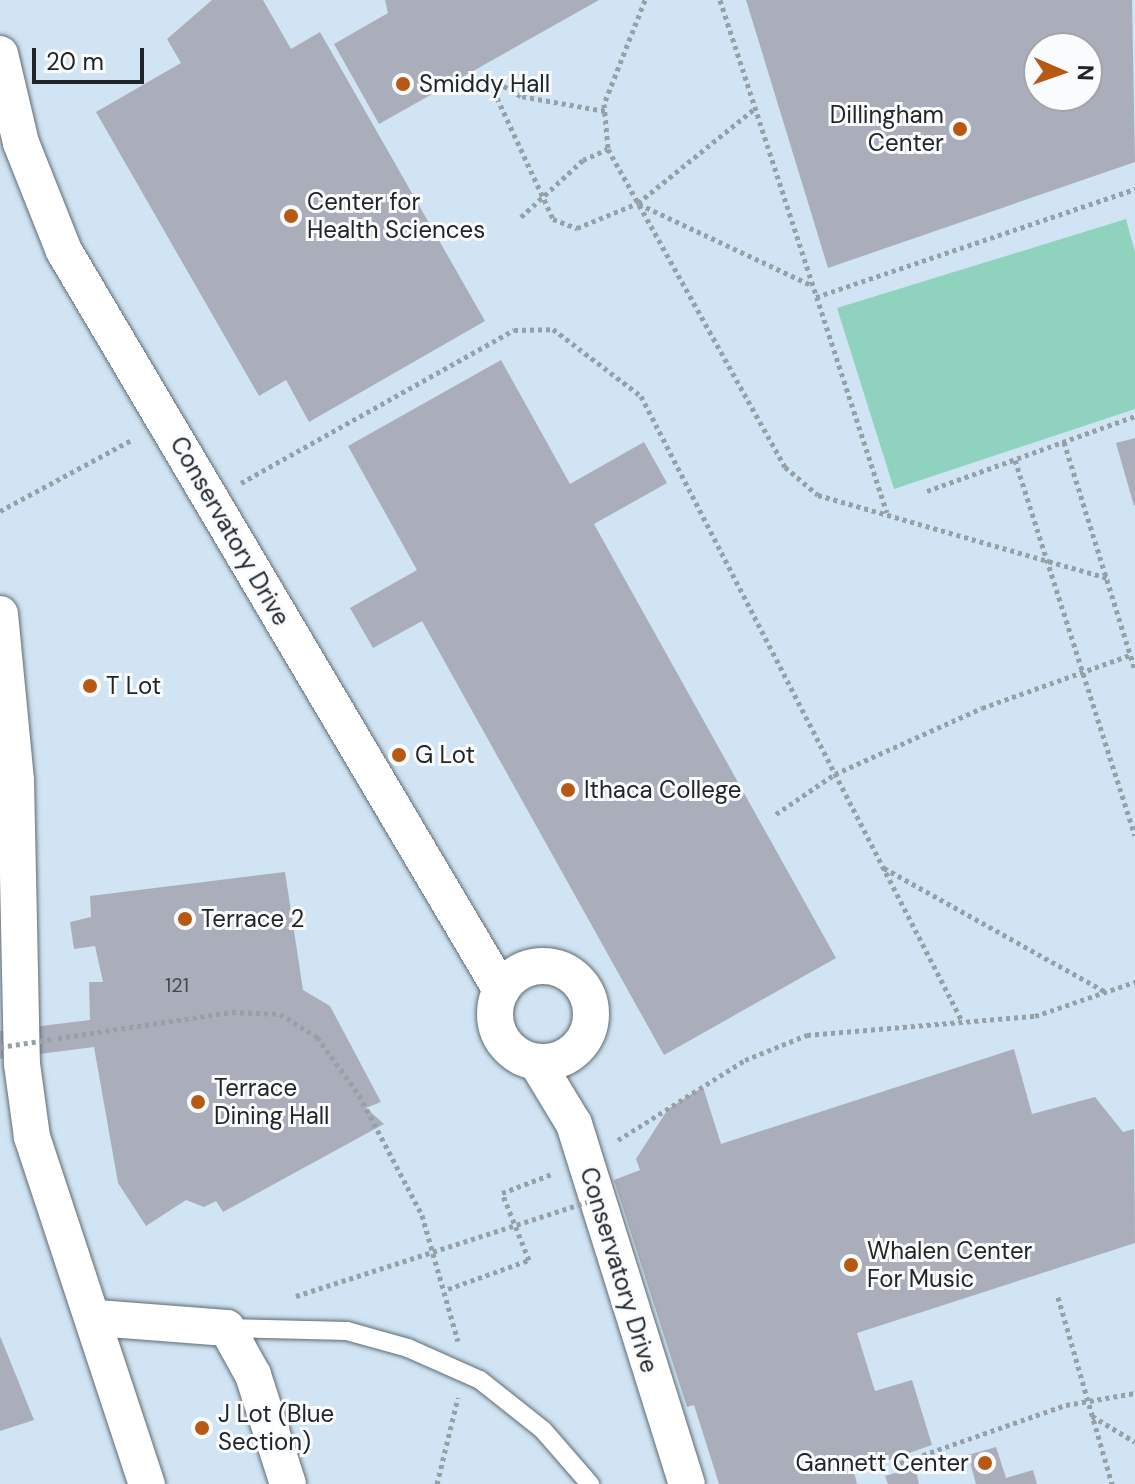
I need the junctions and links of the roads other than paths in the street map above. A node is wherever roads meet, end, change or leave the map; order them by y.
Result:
1 (0, 54) edge
2 (0, 614) edge
3 (501, 990) junction
4 (537, 1063) junction
5 (97, 1318) junction
6 (227, 1328) junction
7 (147, 1484) edge
8 (288, 1484) edge
9 (590, 1484) edge
10 (687, 1484) edge

1 - 3 street, Conservatory Drive
2 - 5 street
3 - 4 street
3 - 4 street
4 - 10 street, Conservatory Drive
5 - 6 street
5 - 7 street
6 - 8 street
6 - 9 lane

